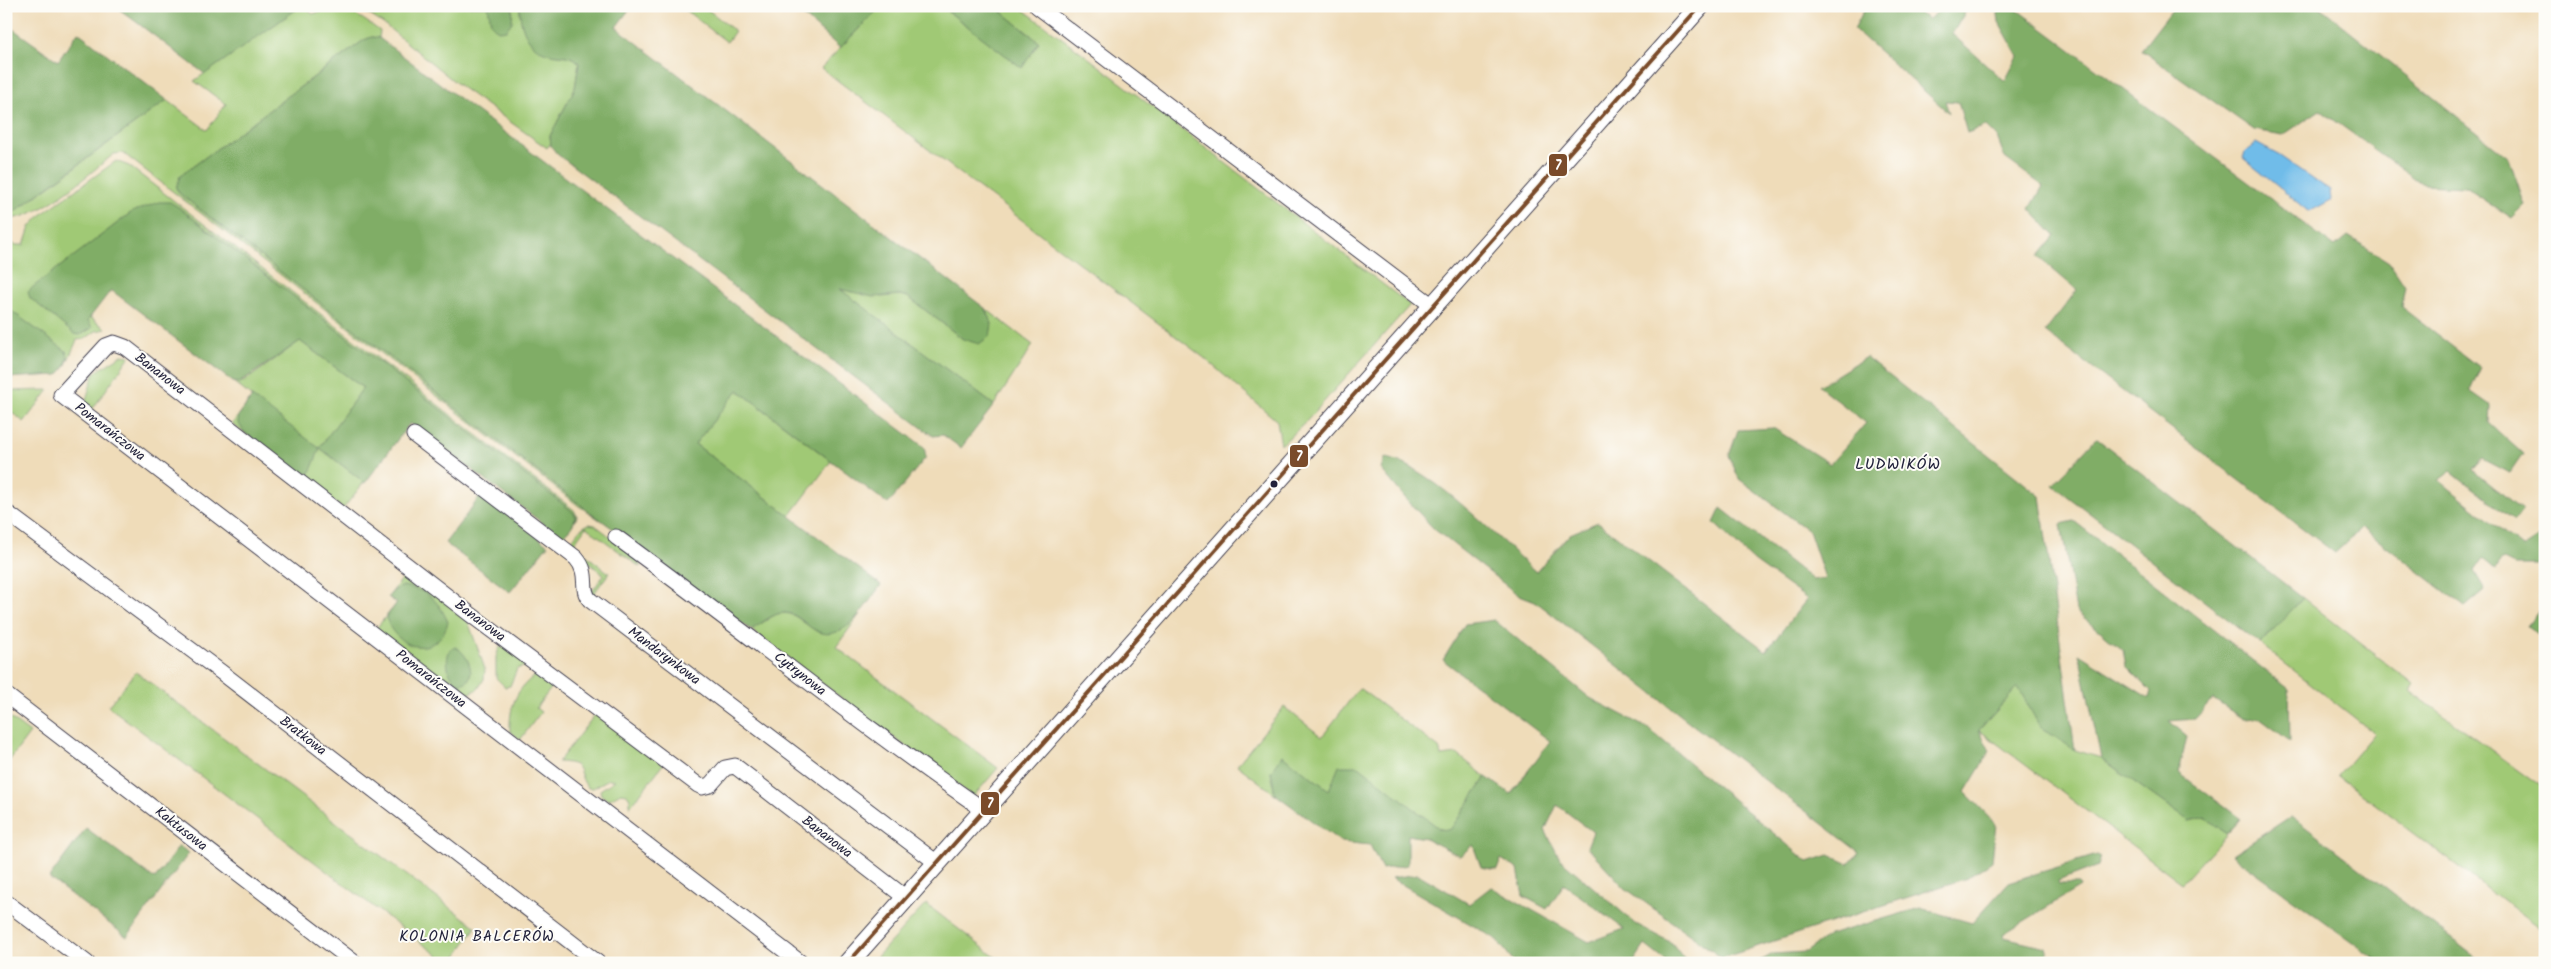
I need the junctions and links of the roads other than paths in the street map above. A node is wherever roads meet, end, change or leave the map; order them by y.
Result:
1 (1037, 6) edge
2 (1700, 6) edge
3 (1434, 307) junction
4 (61, 395) joint
5 (414, 435) dead end
6 (6, 512) edge
7 (616, 537) dead end
8 (6, 694) edge
9 (984, 810) junction
10 (937, 863) junction
11 (906, 898) junction
12 (6, 902) edge
13 (86, 963) edge
14 (355, 963) edge
15 (598, 963) edge
16 (801, 963) edge
17 (848, 963) edge

1 - 3 street
2 - 3 street
3 - 9 street
4 - 11 street, Bananowa
4 - 16 street, Pomarańczowa
5 - 10 street, Mandarynkowa
6 - 15 street, Bratkowa
7 - 9 street, Cytrynowa
8 - 14 street, Kaktusowa
9 - 10 street
10 - 11 street
11 - 17 street
12 - 13 street

